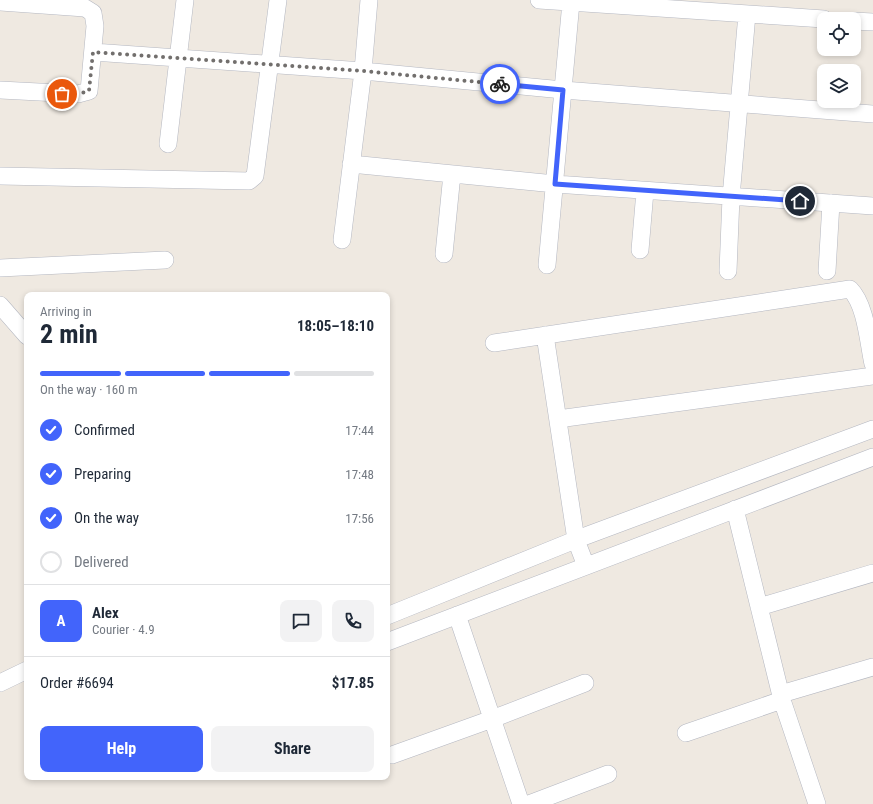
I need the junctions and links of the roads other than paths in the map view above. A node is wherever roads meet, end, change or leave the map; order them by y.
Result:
1 (185, 0) edge
2 (278, 0) edge
3 (369, 0) edge
4 (539, 0) edge
5 (0, 2) edge
6 (571, 2) junction
7 (747, 14) junction
8 (817, 19) edge
9 (861, 21) edge
10 (873, 22) edge
11 (93, 52) junction
12 (179, 58) junction
13 (270, 65) junction
14 (363, 71) junction
15 (0, 90) edge
16 (563, 90) junction
17 (740, 104) junction
18 (873, 114) edge
19 (168, 144) dead end
20 (351, 164) junction
21 (452, 174) junction
22 (0, 176) edge
23 (555, 184) junction
24 (645, 191) junction
25 (731, 197) junction
26 (831, 203) junction
27 (873, 206) edge
28 (342, 240) dead end
29 (640, 250) dead end
30 (444, 254) dead end
31 (165, 260) dead end
32 (547, 265) dead end
33 (0, 268) edge
34 (728, 271) dead end
35 (828, 271) dead end
36 (0, 305) edge
37 (870, 331) edge
38 (24, 333) edge
39 (546, 335) junction
40 (494, 343) dead end
41 (873, 364) edge
42 (873, 376) edge
43 (558, 419) junction
44 (873, 429) edge
45 (873, 456) edge
46 (735, 509) junction
47 (576, 540) junction
48 (586, 566) junction
49 (873, 573) edge
50 (759, 607) junction
51 (390, 615) edge
52 (457, 615) junction
53 (390, 641) edge
54 (873, 667) edge
55 (24, 671) edge
56 (0, 683) edge
57 (585, 683) dead end
58 (781, 697) junction
59 (492, 719) junction
60 (686, 733) dead end
61 (392, 755) dead end
62 (608, 774) dead end
63 (521, 804) edge
64 (529, 804) edge
65 (817, 804) edge

1 - 12 street
2 - 13 street
3 - 14 street
4 - 6 street
5 - 11 street
6 - 7 street
6 - 16 street
7 - 8 street
7 - 17 street
9 - 10 street
11 - 12 street
11 - 15 street
12 - 13 street
12 - 19 street
13 - 14 street
13 - 22 street
14 - 16 street
14 - 20 street
16 - 17 street
16 - 23 street
17 - 18 street
17 - 25 street
20 - 21 street
20 - 28 street
21 - 23 street
21 - 30 street
23 - 24 street
23 - 32 street
24 - 25 street
24 - 29 street
25 - 26 street
25 - 34 street
26 - 27 street
26 - 35 street
31 - 33 street
36 - 38 street
37 - 39 street
37 - 41 street
39 - 40 street
39 - 43 street
42 - 43 street
43 - 47 street
44 - 47 street
45 - 46 street
46 - 48 street
46 - 50 street
47 - 48 street
47 - 51 street
48 - 52 street
49 - 50 street
50 - 58 street
52 - 53 street
52 - 59 street
54 - 58 street
55 - 56 street
57 - 59 street
58 - 60 street
58 - 65 street
59 - 61 street
59 - 63 street
62 - 64 street

